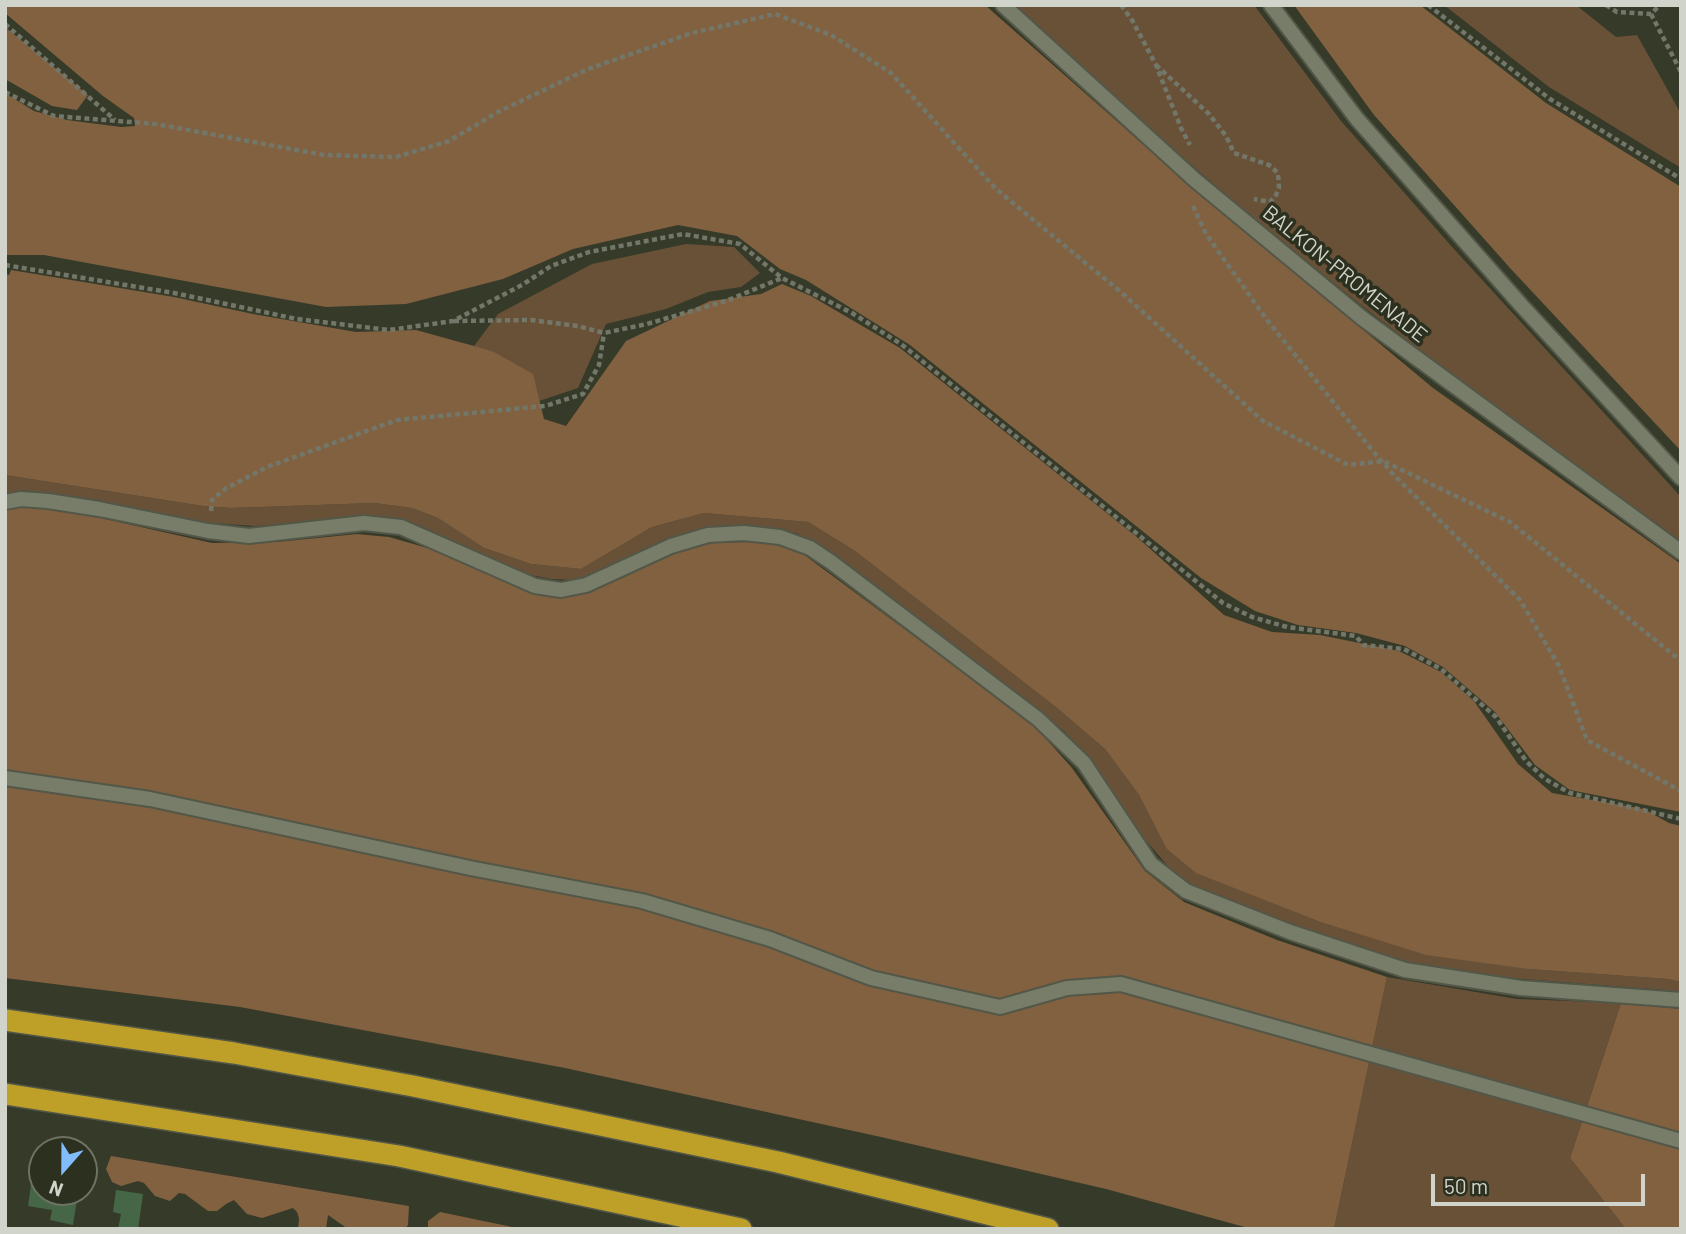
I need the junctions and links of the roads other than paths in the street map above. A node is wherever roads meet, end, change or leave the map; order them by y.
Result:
1 (1003, 5) edge
2 (1270, 5) edge
3 (1681, 478) edge
4 (5, 502) edge
5 (1681, 552) edge
6 (5, 778) edge
7 (1681, 1000) edge
8 (5, 1020) edge
9 (5, 1094) edge
10 (1681, 1141) edge
11 (741, 1229) edge
12 (1048, 1229) edge

1 - 5 lane, BALKON-PROMENADE
2 - 3 lane
4 - 7 lane
6 - 10 lane
8 - 12 highway
9 - 11 highway

